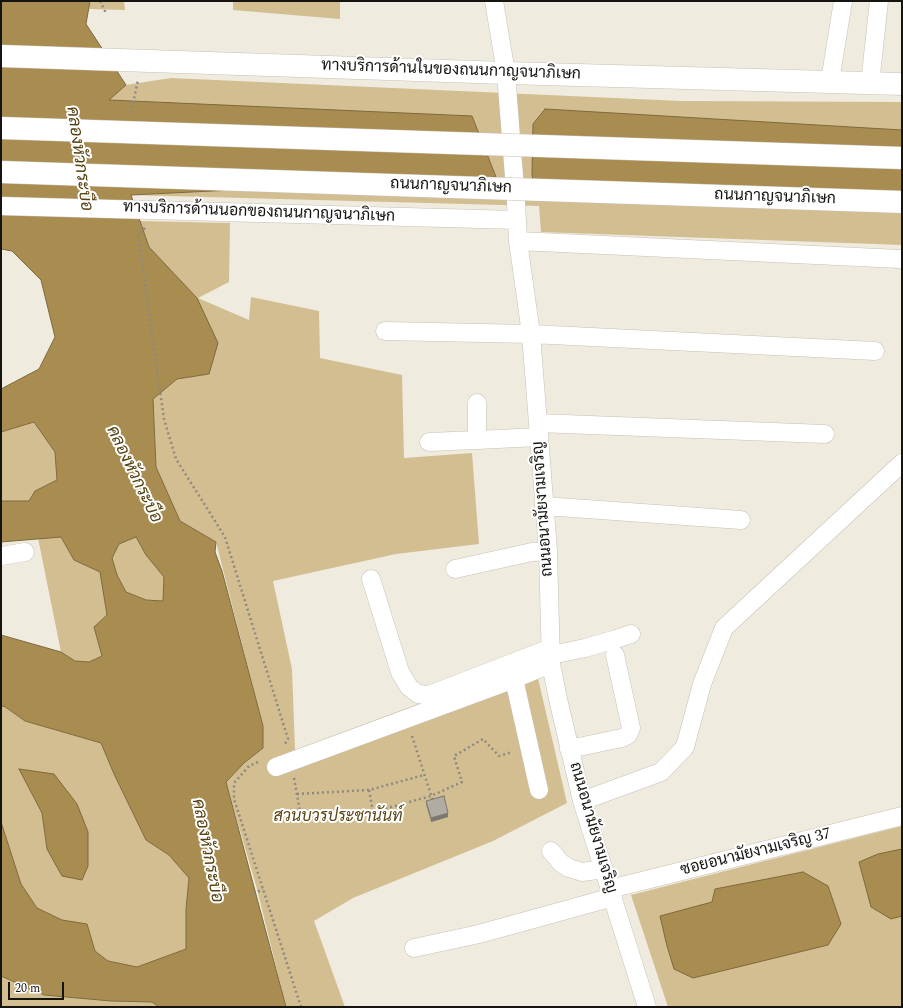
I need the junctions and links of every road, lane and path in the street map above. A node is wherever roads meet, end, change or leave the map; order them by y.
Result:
1 (100, 1) edge
2 (494, 1) edge
3 (843, 1) edge
4 (879, 1) edge
5 (106, 13) dead end
6 (1, 56) edge
7 (506, 73) junction
8 (830, 81) junction
9 (870, 83) junction
10 (902, 84) edge
11 (1, 128) edge
12 (902, 158) edge
13 (1, 172) edge
14 (902, 202) edge
15 (1, 206) edge
16 (517, 220) junction
17 (138, 234) dead end
18 (518, 241) junction
19 (900, 259) dead end
20 (385, 331) dead end
21 (531, 334) junction
22 (876, 351) dead end
23 (477, 402) dead end
24 (538, 430) junction
25 (825, 434) dead end
26 (477, 440) junction
27 (428, 442) dead end
28 (902, 463) edge
29 (544, 506) junction
30 (741, 520) dead end
31 (548, 551) junction
32 (25, 552) dead end
33 (1, 556) edge
34 (455, 569) dead end
35 (371, 579) dead end
36 (631, 634) dead end
37 (551, 656) junction
38 (615, 656) dead end
39 (514, 679) junction
40 (406, 718) junction
41 (529, 746) junction
42 (569, 748) junction
43 (278, 759) junction
44 (424, 775) junction
45 (369, 790) junction
46 (538, 790) dead end
47 (297, 794) junction
48 (431, 796) junction
49 (582, 801) junction
50 (434, 803) edge
51 (902, 816) edge
52 (301, 817) dead end
53 (551, 851) dead end
54 (604, 869) junction
55 (263, 889) junction
56 (611, 893) junction
57 (249, 896) dead end
58 (414, 948) dead end
59 (301, 1007) edge
60 (647, 1007) edge

1 - 5 path
2 - 7 street, ถนนอนามัยงามเจริญ
3 - 8 street
4 - 9 street
6 - 7 main road, ทางบริการด้านในของถนนกาญจนาภิเษก
7 - 8 main road, ทางบริการด้านในของถนนกาญจนาภิเษก
7 - 16 street, ถนนอนามัยงามเจริญ
8 - 9 main road, ทางบริการด้านในของถนนกาญจนาภิเษก
9 - 10 main road, ทางบริการด้านในของถนนกาญจนาภิเษก
11 - 12 main road, bridge
13 - 14 main road, ถนนกาญจนาภิเษก, bridge
15 - 16 street, ทางบริการด้านนอกของถนนกาญจนาภิเษก
16 - 18 street, ถนนอนามัยงามเจริญ
17 - 43 path
18 - 19 street
18 - 21 street, ถนนอนามัยงามเจริญ
20 - 21 street
21 - 22 street
21 - 24 street, ถนนอนามัยงามเจริญ
23 - 26 street
24 - 25 street
24 - 26 street
24 - 29 street, ถนนอนามัยงามเจริญ
26 - 27 street
28 - 49 street
29 - 30 street
29 - 31 street, ถนนอนามัยงามเจริญ
31 - 34 street
31 - 37 street, ถนนอนามัยงามเจริญ
32 - 33 street
35 - 37 street
36 - 37 street
37 - 39 street
37 - 42 street, ถนนอนามัยงามเจริญ
38 - 42 street
39 - 40 street
39 - 41 street
40 - 43 street
40 - 44 path
41 - 46 street
41 - 48 path
42 - 49 street, ถนนอนามัยงามเจริญ
43 - 47 path
43 - 55 path
44 - 45 path
44 - 48 path
45 - 47 path
45 - 48 path
47 - 52 path
48 - 50 path
49 - 54 street, ถนนอนามัยงามเจริญ
51 - 56 street, ซอยอนามัยงามเจริญ 37
53 - 54 street
54 - 56 street, ถนนอนามัยงามเจริญ
55 - 57 path
55 - 59 path
56 - 58 street, ซอยอนามัยงามเจริญ 37
56 - 60 street, ถนนอนามัยงามเจริญ

